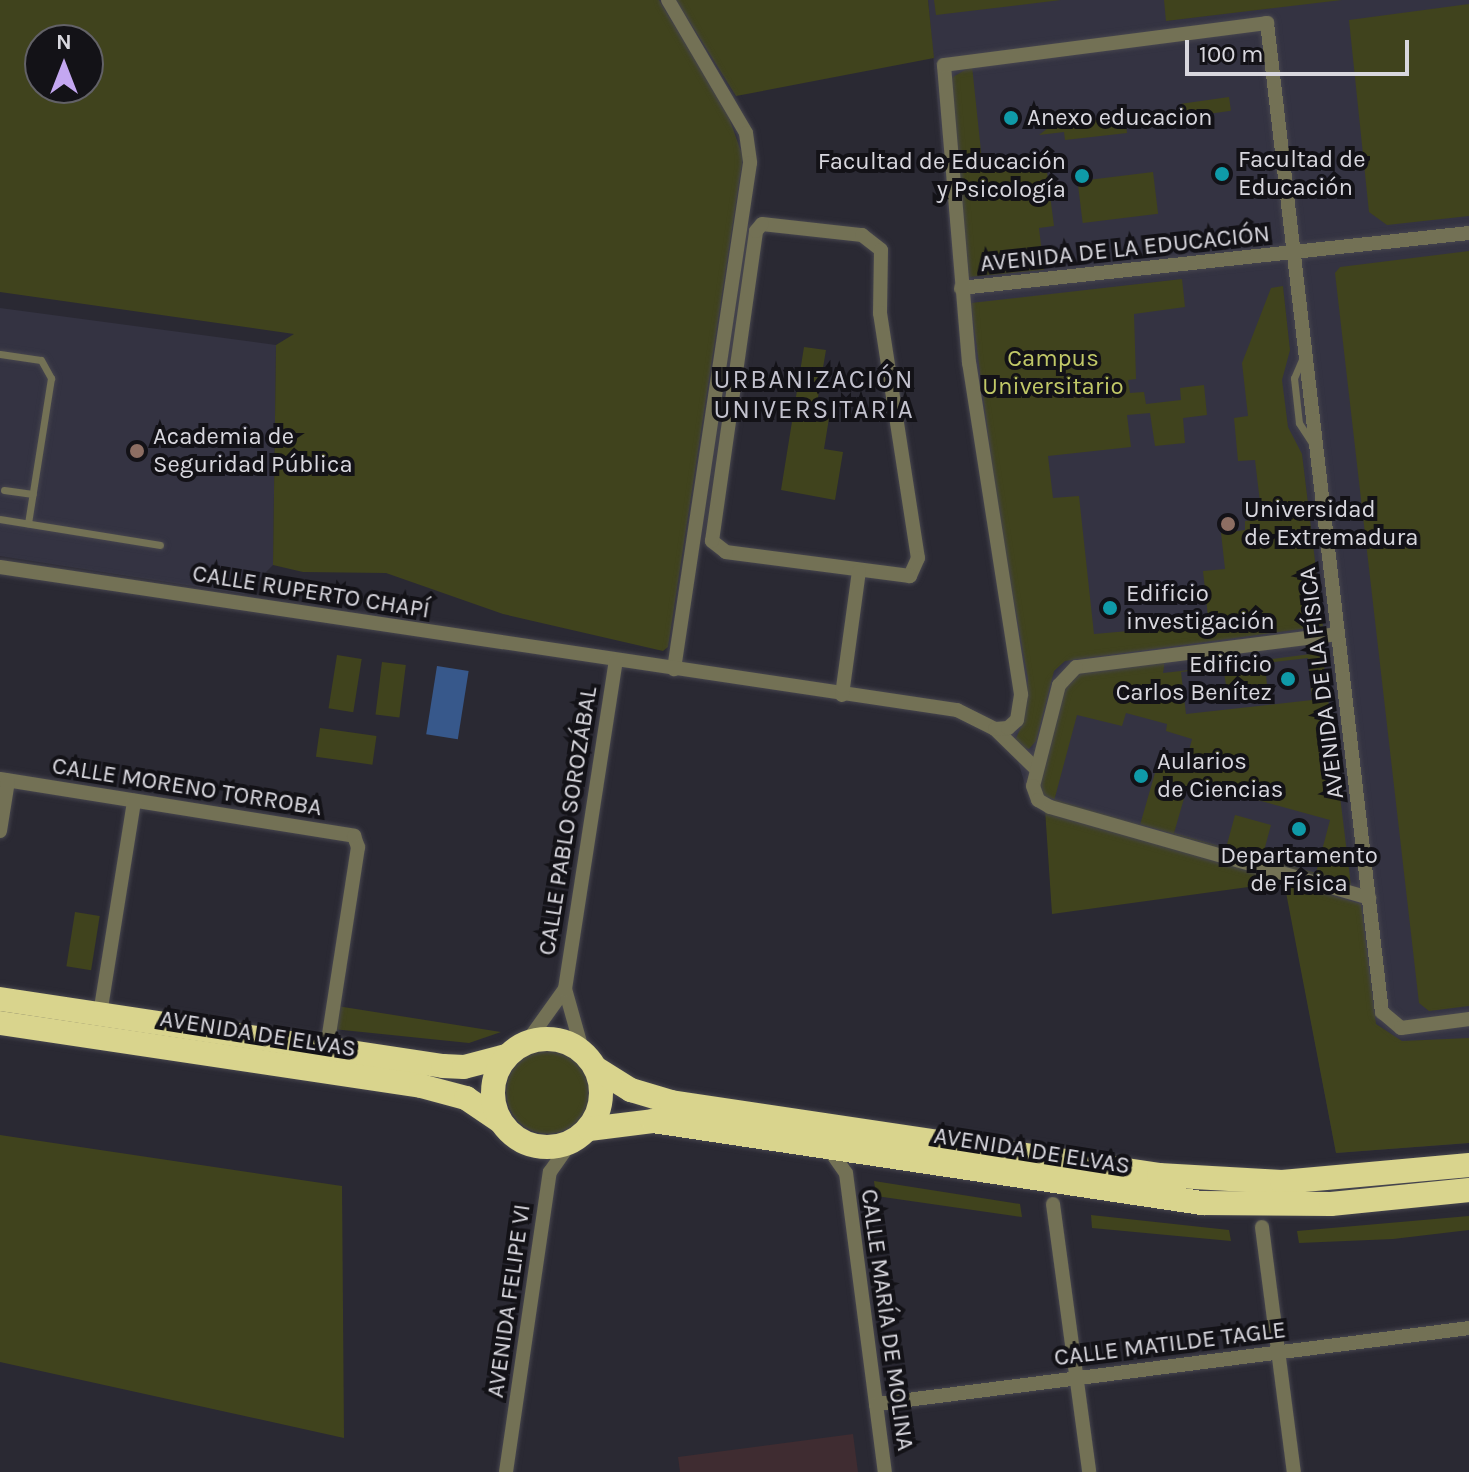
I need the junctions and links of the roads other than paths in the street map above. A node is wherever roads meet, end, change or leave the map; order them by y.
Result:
1 (668, 0) edge
2 (1469, 233) edge
3 (1294, 253) junction
4 (961, 288) junction
5 (0, 354) edge
6 (4, 490) dead end
7 (33, 494) junction
8 (0, 519) edge
9 (28, 523) junction
10 (160, 545) dead end
11 (0, 567) edge
12 (859, 571) junction
13 (1338, 634) junction
14 (616, 661) junction
15 (674, 669) junction
16 (842, 695) junction
17 (995, 729) junction
18 (1036, 769) junction
19 (4, 780) edge
20 (134, 801) junction
21 (0, 831) edge
22 (1369, 898) junction
23 (565, 989) junction
24 (0, 999) edge
25 (100, 1014) junction
26 (1469, 1019) edge
27 (0, 1023) edge
28 (527, 1042) junction
29 (327, 1048) junction
30 (506, 1056) junction
31 (590, 1061) junction
32 (500, 1121) junction
33 (580, 1136) junction
34 (829, 1148) junction
35 (1469, 1165) edge
36 (1469, 1190) edge
37 (1053, 1204) dead end
38 (1262, 1227) dead end
39 (1469, 1328) edge
40 (1278, 1353) junction
41 (1077, 1378) junction
42 (876, 1404) junction
43 (506, 1472) edge
44 (885, 1472) edge
45 (1089, 1472) edge
46 (1294, 1472) edge

1 - 15 street
2 - 3 street, AVENIDA DE LA EDUCACIÓN
3 - 4 street, AVENIDA DE LA EDUCACIÓN
3 - 4 street, AVENIDA DE LA FÍSICA
3 - 13 street, AVENIDA DE LA FÍSICA
4 - 17 street
5 - 7 lane
6 - 7 lane
7 - 9 lane
8 - 9 lane
9 - 10 lane
11 - 14 street, CALLE RUPERTO CHAPÍ
12 - 12 street
12 - 16 street
13 - 18 street
13 - 22 street, AVENIDA DE LA FÍSICA
14 - 15 street
14 - 23 street, CALLE PABLO SOROZÁBAL
15 - 16 street
16 - 17 street
17 - 18 street
18 - 22 street
19 - 20 street, CALLE MORENO TORROBA
19 - 21 street
20 - 25 street
20 - 29 street, CALLE MORENO TORROBA
22 - 26 street, AVENIDA DE LA FÍSICA
23 - 28 street, CALLE PABLO SOROZÁBAL
23 - 31 street, CALLE PABLO SOROZÁBAL
24 - 25 highway, AVENIDA DE ELVAS
25 - 29 highway, AVENIDA DE ELVAS
27 - 32 highway, AVENIDA DE ELVAS
28 - 30 highway
28 - 31 highway
29 - 30 highway, AVENIDA DE ELVAS
30 - 32 highway
31 - 33 highway
31 - 35 highway, AVENIDA DE ELVAS
32 - 33 highway
33 - 34 highway, AVENIDA DE ELVAS
33 - 43 street, AVENIDA FELIPE VI
34 - 36 highway, AVENIDA DE ELVAS
34 - 42 street, CALLE MARÍA DE MOLINA
37 - 41 street
38 - 40 street
39 - 40 street, CALLE MATILDE TAGLE
40 - 41 street, CALLE MATILDE TAGLE
40 - 46 street
41 - 42 street, CALLE MATILDE TAGLE
41 - 45 street
42 - 44 street, CALLE MARÍA DE MOLINA

